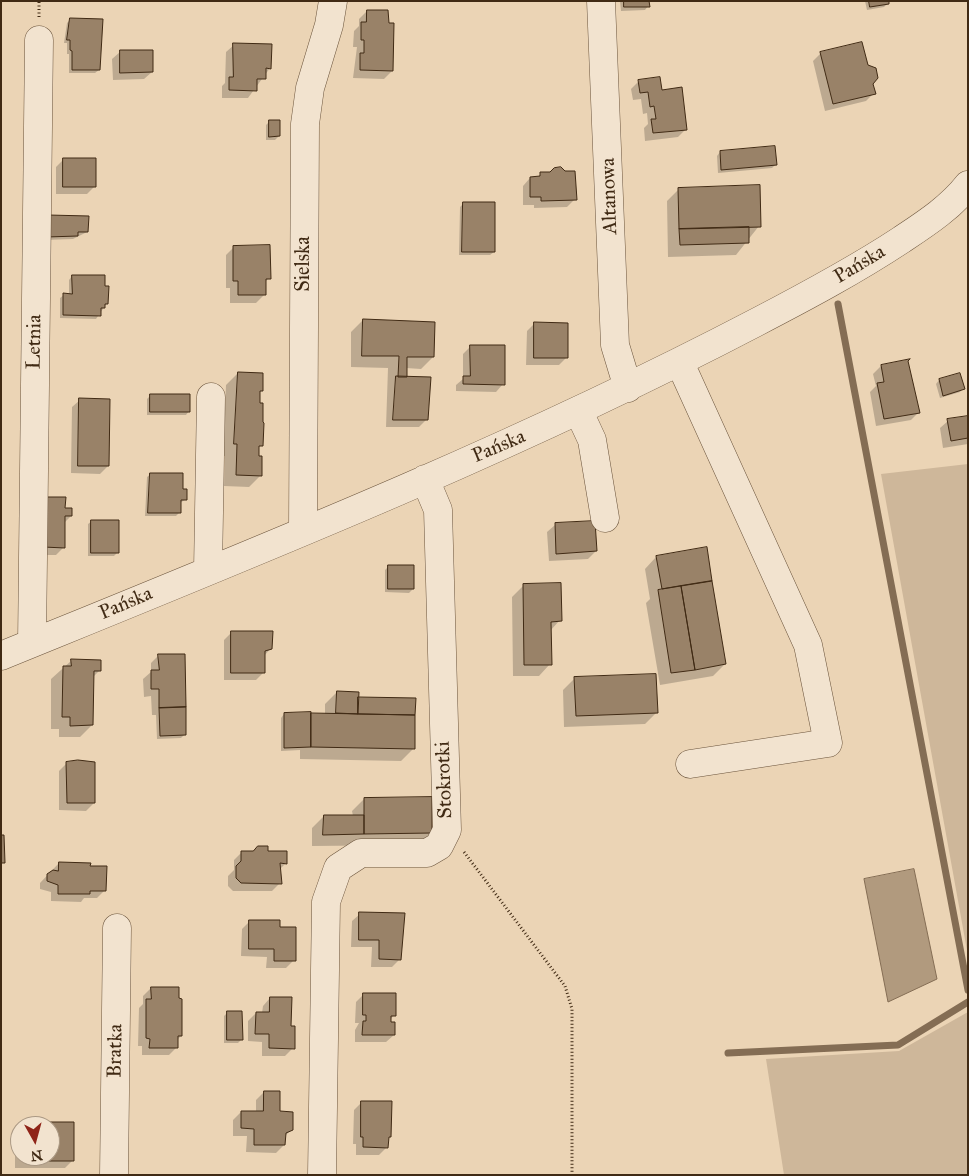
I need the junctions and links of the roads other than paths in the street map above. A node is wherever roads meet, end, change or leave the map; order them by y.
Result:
1 (333, 1) edge
2 (601, 1) edge
3 (39, 40) dead end
4 (968, 185) edge
5 (680, 363) junction
6 (628, 388) junction
7 (211, 397) dead end
8 (579, 412) junction
9 (425, 479) junction
10 (605, 518) dead end
11 (303, 530) junction
12 (208, 570) junction
13 (32, 643) junction
14 (1, 656) edge
15 (690, 764) dead end
16 (117, 928) dead end
17 (114, 1175) edge
18 (322, 1175) edge

1 - 11 street, Sielska
2 - 6 street, Altanowa
3 - 13 street, Letnia
4 - 5 street, Pańska
5 - 6 street, Pańska
5 - 15 street
6 - 8 street, Pańska
7 - 12 street
8 - 9 street, Pańska
8 - 10 street
9 - 11 street, Pańska
9 - 18 street, Stokrotki
11 - 12 street, Pańska
12 - 13 street, Pańska
13 - 14 street, Pańska
16 - 17 street, Bratka

